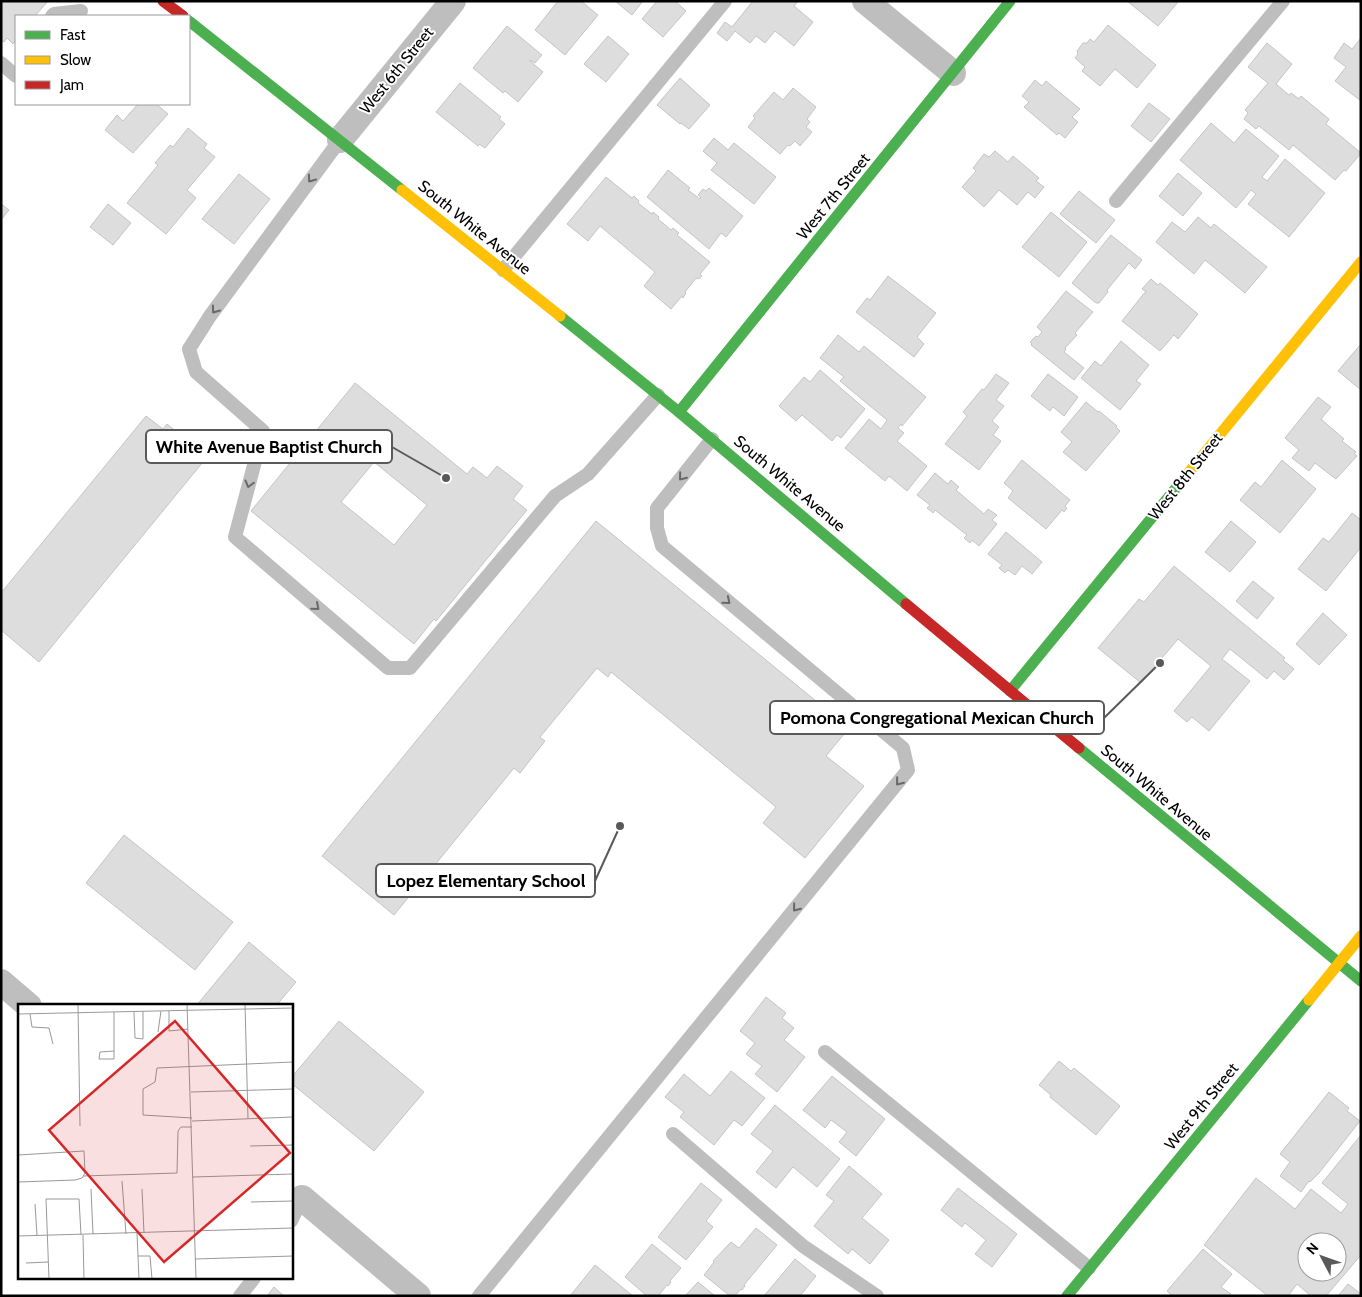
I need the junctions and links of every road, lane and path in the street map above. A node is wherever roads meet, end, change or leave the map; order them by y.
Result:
1 (163, 1) edge
2 (453, 1) edge
3 (724, 1) edge
4 (865, 1) edge
5 (1010, 1) edge
6 (1283, 1) edge
7 (84, 9) edge
8 (53, 15) edge
9 (181, 15) edge
10 (190, 22) edge
11 (953, 73) junction
12 (340, 140) junction
13 (1116, 200) dead end
14 (1361, 262) edge
15 (504, 270) junction
16 (658, 395) junction
17 (679, 412) junction
18 (712, 439) junction
19 (1010, 691) junction
20 (1361, 936) edge
21 (1339, 964) junction
22 (1361, 981) edge
23 (1, 982) edge
24 (27, 1004) edge
25 (825, 1052) dead end
26 (673, 1134) dead end
27 (296, 1209) edge
28 (1089, 1268) junction
29 (252, 1280) edge
30 (240, 1296) edge
31 (418, 1296) edge
32 (479, 1296) edge
33 (877, 1296) edge
34 (1067, 1296) edge

1 - 9 street
2 - 12 street, West 6th Street
3 - 15 lane
4 - 11 street
5 - 11 street, West 7th Street
6 - 13 lane
7 - 8 lane
10 - 12 street, South White Avenue
11 - 17 street, West 7th Street
12 - 15 street, South White Avenue
12 -> 16 lane
14 - 19 street, West 8th Street
15 - 16 street, South White Avenue
16 - 17 street, South White Avenue
17 - 18 street, South White Avenue
18 - 19 street, South White Avenue
18 -> 32 lane
19 - 21 street, South White Avenue
20 - 21 street, West 9th Street
21 - 22 street, South White Avenue
21 - 28 street, West 9th Street
23 - 24 street
25 - 28 lane
26 - 33 lane
27 - 31 street
28 - 34 street, West 9th Street
29 - 30 lane

